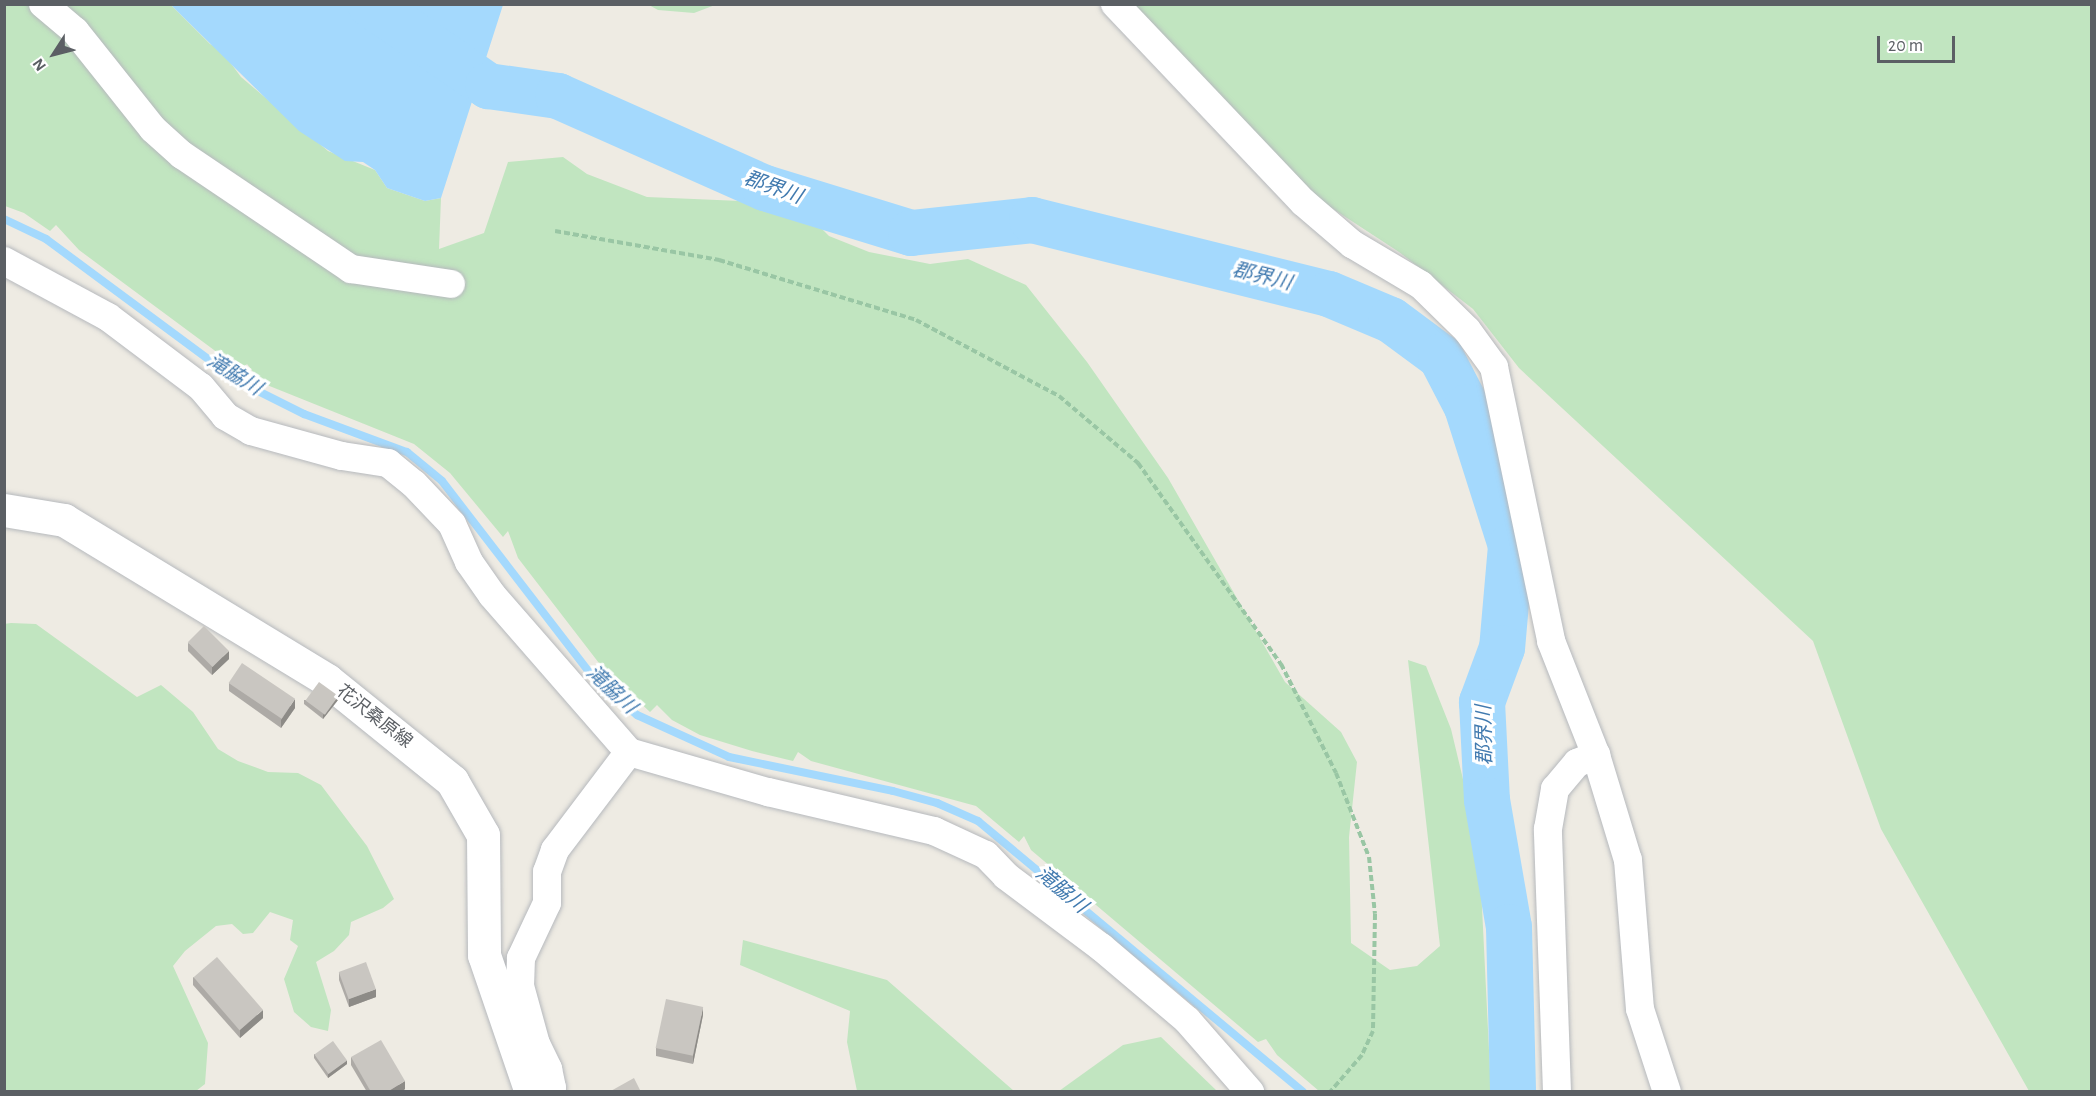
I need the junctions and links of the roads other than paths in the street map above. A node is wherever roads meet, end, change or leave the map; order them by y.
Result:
1 (43, 4) edge
2 (1115, 4) edge
3 (4, 261) edge
4 (451, 284) dead end
5 (7, 513) edge
6 (629, 752) junction
7 (1596, 755) junction
8 (531, 1092) edge
9 (548, 1092) edge
10 (1250, 1092) edge
11 (1557, 1092) edge
12 (1667, 1092) edge

1 - 4 street
2 - 7 street
3 - 6 street
5 - 8 main road, 花沢桑原線
6 - 9 street
6 - 10 street
7 - 11 street
7 - 12 street

